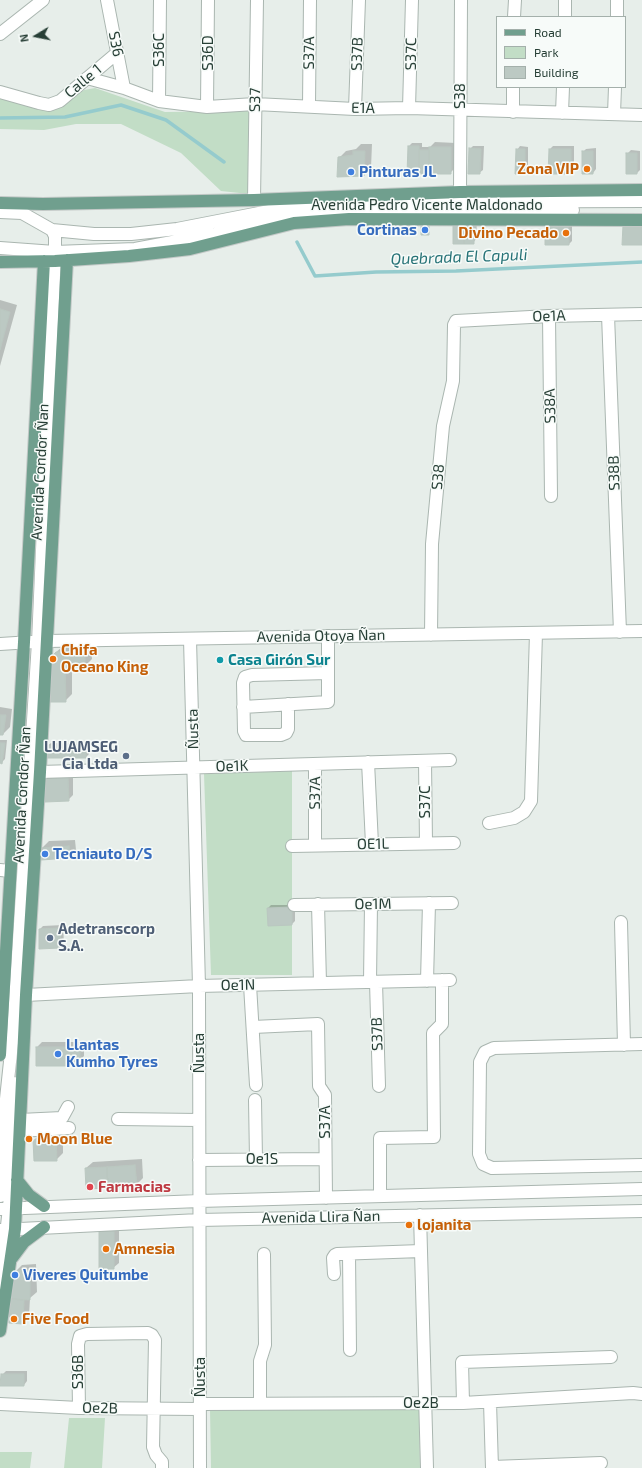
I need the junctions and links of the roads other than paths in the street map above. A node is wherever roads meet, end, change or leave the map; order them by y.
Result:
1 (43, 0) edge
2 (107, 0) edge
3 (160, 0) edge
4 (208, 0) edge
5 (257, 0) edge
6 (310, 0) edge
7 (359, 0) edge
8 (412, 0) edge
9 (461, 0) edge
10 (514, 0) edge
11 (565, 0) edge
12 (617, 0) edge
13 (514, 16) edge
14 (565, 16) edge
15 (617, 16) edge
16 (0, 34) edge
17 (117, 53) junction
18 (87, 78) junction
19 (124, 88) junction
20 (513, 88) edge
21 (563, 88) edge
22 (615, 88) edge
23 (0, 92) edge
24 (159, 101) junction
25 (255, 104) junction
26 (309, 106) junction
27 (207, 107) junction
28 (409, 108) junction
29 (355, 109) junction
30 (460, 110) junction
31 (513, 112) junction
32 (562, 113) junction
33 (614, 114) junction
34 (642, 115) edge
35 (642, 190) edge
36 (460, 192) junction
37 (254, 200) junction
38 (642, 201) edge
39 (0, 203) edge
40 (642, 209) edge
41 (0, 212) edge
42 (642, 220) edge
43 (52, 230) junction
44 (0, 248) edge
45 (55, 259) junction
46 (0, 262) edge
47 (642, 314) edge
48 (608, 315) junction
49 (549, 316) junction
50 (456, 321) joint
51 (551, 496) dead end
52 (642, 631) edge
53 (620, 632) junction
54 (536, 633) junction
55 (432, 635) junction
56 (328, 636) junction
57 (190, 639) junction
58 (42, 641) junction
59 (24, 642) junction
60 (0, 644) edge
61 (328, 673) junction
62 (288, 704) junction
63 (243, 707) junction
64 (428, 758) junction
65 (450, 760) dead end
66 (368, 762) junction
67 (315, 764) junction
68 (194, 768) junction
69 (40, 772) junction
70 (488, 823) dead end
71 (426, 843) junction
72 (454, 843) dead end
73 (372, 844) junction
74 (315, 845) junction
75 (292, 846) dead end
76 (5, 870) edge
77 (429, 903) junction
78 (452, 903) dead end
79 (318, 904) junction
80 (371, 904) junction
81 (294, 905) dead end
82 (621, 922) dead end
83 (427, 981) junction
84 (373, 982) junction
85 (320, 983) junction
86 (250, 985) junction
87 (199, 986) junction
88 (26, 994) junction
89 (253, 1026) junction
90 (13, 1034) junction
91 (642, 1044) edge
92 (624, 1045) junction
93 (0, 1055) edge
94 (256, 1086) dead end
95 (379, 1086) dead end
96 (255, 1100) dead end
97 (68, 1107) dead end
98 (118, 1119) dead end
99 (199, 1120) junction
100 (20, 1125) junction
101 (69, 1128) dead end
102 (256, 1159) junction
103 (325, 1159) junction
104 (199, 1160) junction
105 (642, 1165) edge
106 (17, 1180) junction
107 (642, 1189) edge
108 (0, 1196) edge
109 (380, 1196) junction
110 (326, 1198) junction
111 (199, 1201) junction
112 (44, 1206) junction
113 (8, 1208) edge
114 (642, 1211) edge
115 (420, 1216) junction
116 (199, 1220) junction
117 (44, 1227) junction
118 (7, 1229) edge
119 (421, 1251) junction
120 (264, 1254) dead end
121 (349, 1254) junction
122 (10, 1263) junction
123 (334, 1274) dead end
124 (0, 1288) edge
125 (0, 1331) edge
126 (350, 1350) dead end
127 (611, 1357) dead end
128 (642, 1394) edge
129 (490, 1402) junction
130 (425, 1403) junction
131 (463, 1403) junction
132 (0, 1404) edge
133 (260, 1404) junction
134 (200, 1407) junction
135 (79, 1408) junction
136 (154, 1408) junction
137 (601, 1463) dead end
138 (162, 1468) edge
139 (200, 1468) edge
140 (427, 1468) edge
141 (492, 1468) edge

1 - 16 street
2 - 17 street, S36
3 - 24 street, S36C
4 - 27 street, S36D
5 - 25 street, S37
6 - 26 street, S37A
7 - 29 street, S37B
8 - 28 street, S37C
9 - 30 street, S38
10 - 13 street
11 - 14 street
12 - 15 street
17 - 18 street, Calle 1
17 - 19 street, S36
18 - 19 street, E1A
18 - 23 street, Calle 1
19 - 24 street, E1A
20 - 31 street
21 - 32 street
22 - 33 street
24 - 27 street, E1A
25 - 26 street, E1A
25 - 27 street, E1A
25 - 37 street, S37
26 - 29 street, E1A
28 - 29 street, E1A
28 - 30 street, E1A
30 - 31 street, E1A
30 - 36 street, S38
31 - 32 street, E1A
32 - 33 street, E1A
33 - 34 street, E1A
35 - 36 main road, Avenida Pedro Vicente Maldonado
36 - 37 main road, Avenida Pedro Vicente Maldonado
37 - 39 main road, Avenida Pedro Vicente Maldonado
38 - 43 street
40 - 45 street
41 - 43 street
42 - 45 main road, Avenida Pedro Vicente Maldonado
43 - 45 street
44 - 45 street
45 - 46 main road, Avenida Pedro Vicente Maldonado
45 - 58 main road, Avenida Condor Ñan
45 - 59 main road, Avenida Condor Ñan
47 - 48 street, Oe1A
48 - 49 street, Oe1A
48 - 53 street, S38B
49 - 50 street, Oe1A
49 - 51 street, S38A
50 - 55 street, S38
52 - 53 street, Avenida Otoya Ñan
53 - 54 street, Avenida Otoya Ñan
54 - 55 street, Avenida Otoya Ñan
54 - 70 street
55 - 56 street, Avenida Otoya Ñan
56 - 57 street, Avenida Otoya Ñan
56 - 61 street
57 - 58 street, Avenida Otoya Ñan
57 - 68 street, Ñusta
58 - 59 street, Avenida Otoya Ñan
58 - 69 main road, Avenida Condor Ñan
58 - 90 street
59 - 60 street, Avenida Otoya Ñan
59 - 76 main road, Avenida Condor Ñan
61 - 62 street
61 - 63 street
62 - 63 street
62 - 63 street
64 - 65 street, Oe1K
64 - 66 street, Oe1K
64 - 71 street, S37C
66 - 67 street, Oe1K
66 - 73 street
67 - 68 street, Oe1K
67 - 74 street, S37A
68 - 69 street, Oe1K
68 - 87 street, Ñusta
69 - 88 main road, Avenida Condor Ñan
71 - 72 street, OE1L
71 - 73 street, OE1L
73 - 74 street, OE1L
74 - 75 street, OE1L
76 - 93 main road, Avenida Condor Ñan
77 - 78 street, Oe1M
77 - 80 street, Oe1M
77 - 83 street
79 - 80 street, Oe1M
79 - 81 street, Oe1M
79 - 85 street
80 - 84 street, S37B
82 - 92 street
83 - 84 street, Oe1N
83 - 109 street, Oe1N
84 - 85 street, Oe1N
84 - 95 street, S37B
85 - 86 street, Oe1N
86 - 87 street, Oe1N
86 - 89 street
87 - 88 street, Oe1N
87 - 99 street, Ñusta
88 - 100 main road, Avenida Condor Ñan
89 - 94 street
89 - 103 street, S37A
90 - 108 street
90 - 113 street
91 - 92 street
92 - 105 street
96 - 102 street
97 - 100 street
98 - 99 street
99 - 104 street, Ñusta
100 - 101 street
100 - 106 main road, Avenida Condor Ñan
102 - 103 street, Oe1S
102 - 104 street, Oe1S
103 - 110 street, S37A
104 - 111 street, Ñusta
106 - 112 main road
106 - 113 main road, Avenida Condor Ñan
107 - 109 street, Avenida Llira Ñan
109 - 110 street, Avenida Llira Ñan
110 - 111 street, Avenida Llira Ñan
111 - 112 street, Avenida Llira Ñan
111 - 116 street, Ñusta
112 - 113 street, Avenida Llira Ñan
113 - 118 main road, Avenida Condor Ñan
114 - 115 street, Avenida Llira Ñan
115 - 116 street, Avenida Llira Ñan
115 - 119 street
116 - 117 street, Avenida Llira Ñan
116 - 134 street, Ñusta
117 - 118 street, Avenida Llira Ñan
117 - 122 main road
118 - 122 main road, Avenida Condor Ñan
118 - 124 street
119 - 121 street
119 - 130 street
120 - 133 street
121 - 123 street
121 - 126 street
122 - 125 main road, Avenida Condor Ñan
127 - 131 street
128 - 129 street, Oe2B
129 - 131 street, Oe2B
129 - 141 street
130 - 131 street, Oe2B
130 - 133 street, Oe2B
130 - 140 street
132 - 135 street, Oe2B
133 - 134 street, Oe2B
134 - 136 street, Oe2B
134 - 139 street, Ñusta
135 - 136 street, Oe2B
135 - 136 street, S36B
136 - 138 street
137 - 141 street

